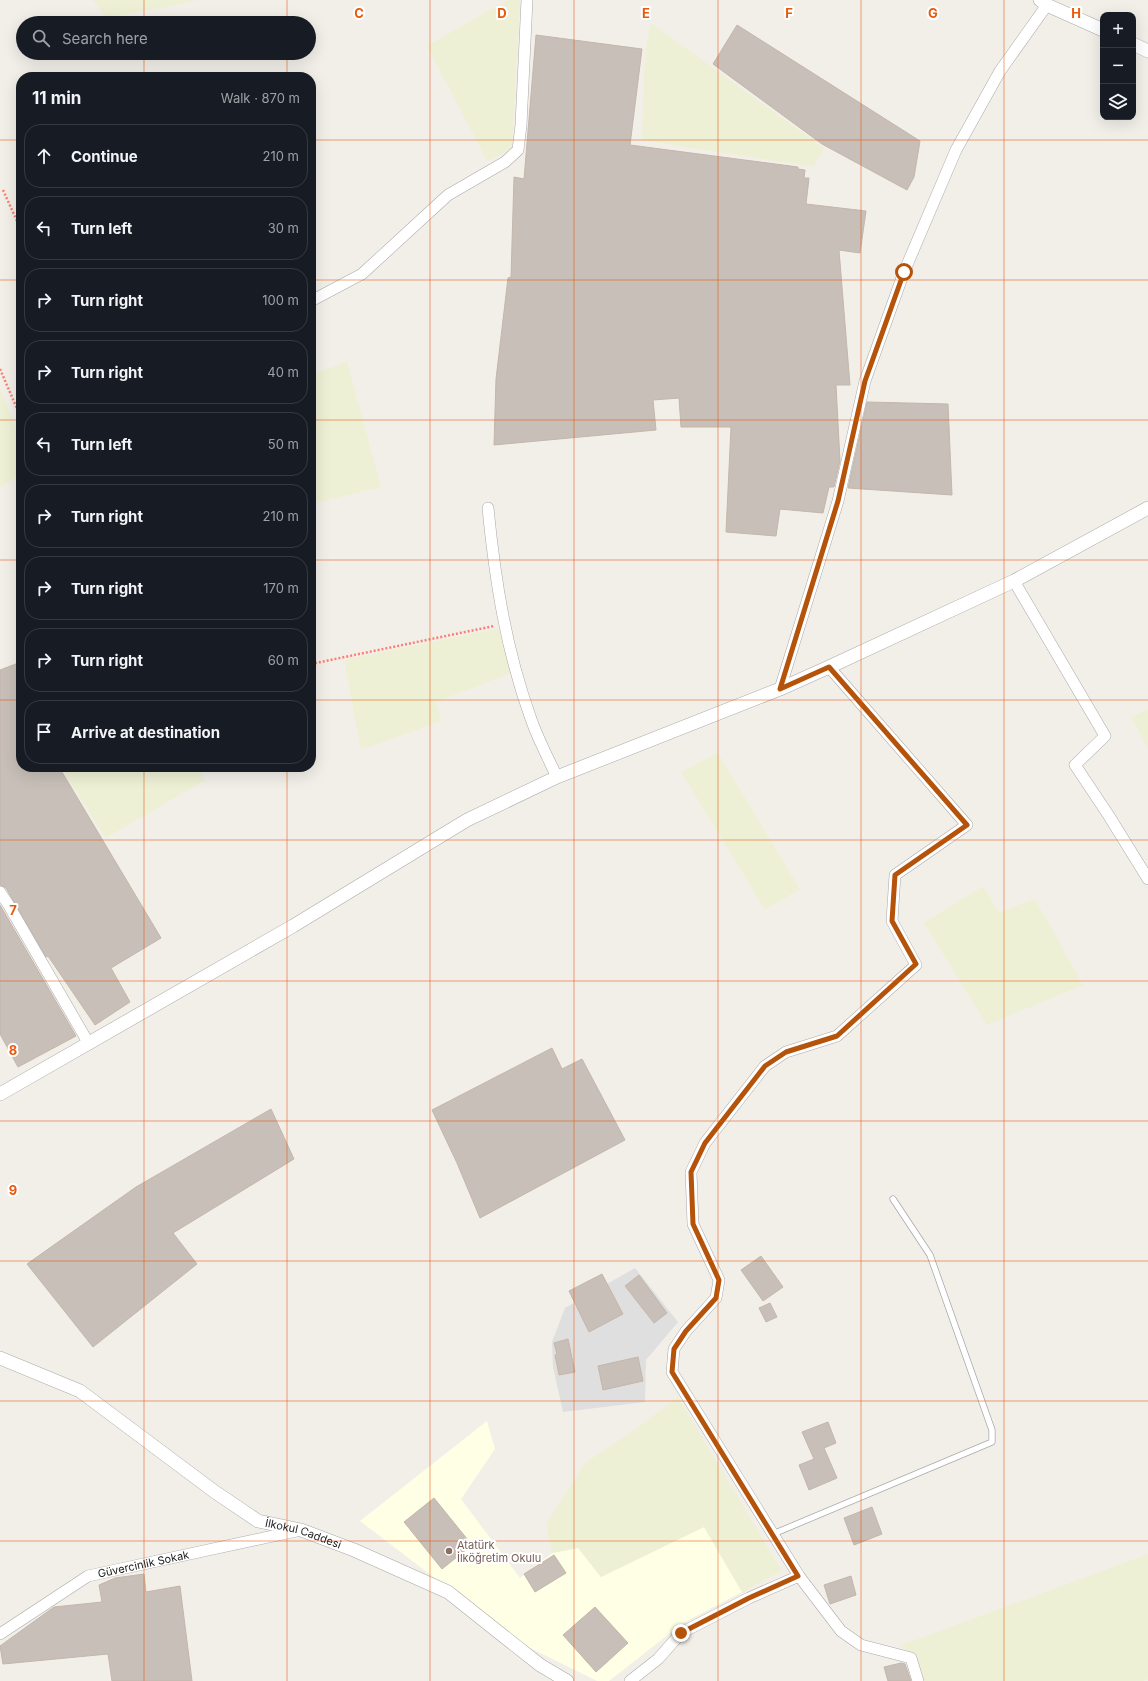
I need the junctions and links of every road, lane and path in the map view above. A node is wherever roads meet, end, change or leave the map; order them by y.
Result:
1 (527, 0) edge
2 (1043, 2) edge
3 (1100, 29) edge
4 (1136, 45) edge
5 (1148, 51) edge
6 (2, 190) dead end
7 (16, 219) edge
8 (316, 298) edge
9 (0, 369) edge
10 (16, 406) edge
11 (488, 508) dead end
12 (1148, 508) edge
13 (1014, 581) junction
14 (504, 624) junction
15 (316, 663) edge
16 (829, 667) junction
17 (780, 689) junction
18 (557, 777) junction
19 (1148, 879) edge
20 (0, 892) edge
21 (89, 1044) junction
22 (0, 1094) edge
23 (893, 1199) dead end
24 (0, 1358) edge
25 (301, 1530) junction
26 (773, 1534) junction
27 (798, 1576) junction
28 (0, 1634) edge
29 (561, 1680) edge
30 (630, 1681) edge
31 (918, 1681) edge

1 - 8 street
2 - 3 street
2 - 17 street
4 - 5 street
6 - 7 path
9 - 10 path
11 - 14 street
12 - 13 street
13 - 16 street
13 - 19 street
14 - 15 path
14 - 18 street
16 - 17 street
16 - 26 street
17 - 18 street
18 - 21 street
20 - 21 street
21 - 22 street
23 - 26 lane
24 - 25 street, İlkokul Caddesi
25 - 28 street, Güvercinlik Sokak
25 - 29 street, İlkokul Caddesi
26 - 27 street
27 - 30 street
27 - 31 street

